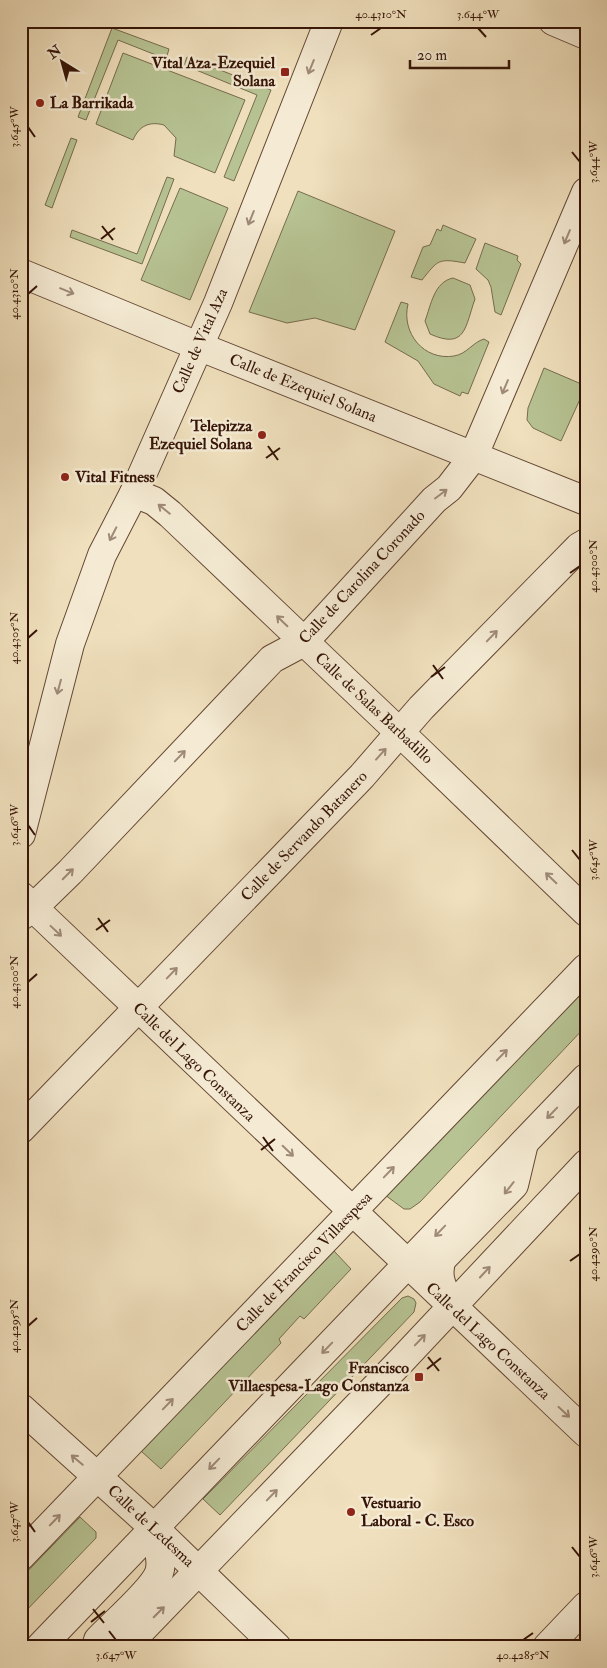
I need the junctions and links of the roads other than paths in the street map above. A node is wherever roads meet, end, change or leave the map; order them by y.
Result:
1 (329, 21) edge
2 (553, 21) edge
3 (586, 35) edge
4 (586, 192) edge
5 (21, 272) edge
6 (198, 346) junction
7 (473, 457) junction
8 (134, 493) junction
9 (586, 501) edge
10 (586, 542) edge
11 (304, 642) junction
12 (400, 732) junction
13 (24, 810) edge
14 (21, 834) edge
15 (21, 882) edge
16 (25, 907) edge
17 (586, 912) edge
18 (586, 968) edge
19 (138, 1007) junction
20 (586, 1078) edge
21 (21, 1129) edge
22 (524, 1143) junction
23 (586, 1164) edge
24 (351, 1212) junction
25 (407, 1265) junction
26 (452, 1307) junction
27 (21, 1408) edge
28 (586, 1433) edge
29 (98, 1477) junction
30 (153, 1527) junction
31 (21, 1556) edge
32 (199, 1571) junction
33 (586, 1606) edge
34 (40, 1647) edge
35 (96, 1647) edge
36 (124, 1647) edge
37 (278, 1647) edge
38 (547, 1647) edge

1 -> 6 street, Calle de Vital Aza
2 - 3 street
4 -> 7 street, Calle de Carolina Coronado
5 -> 6 street, Calle de Ezequiel Solana
6 - 7 street, Calle de Ezequiel Solana
6 - 8 street, Calle de Vital Aza
7 - 9 street, Calle de Ezequiel Solana
11 -> 7 street, Calle de Carolina Coronado
11 -> 8 street, Calle de Salas Barbadillo
8 -> 13 street, Calle de Vital Aza
12 -> 10 street, Calle de Servando Batanero
11 - 12 street, Calle de Salas Barbadillo
16 -> 11 street, Calle de Carolina Coronado
17 -> 12 street, Calle de Salas Barbadillo
19 -> 12 street, Calle de Servando Batanero
13 - 14 street, Calle de Vital Aza
15 - 16 street
16 -> 19 street, Calle del Lago Constanza
24 -> 18 street, Calle de Francisco Villaespesa
19 - 21 street, Calle de Servando Batanero
19 -> 24 street, Calle del Lago Constanza
20 -> 22 street
22 -> 25 street
22 -> 26 street
26 -> 23 street
24 - 25 street, Calle del Lago Constanza
29 -> 24 street, Calle de Francisco Villaespesa
25 - 26 street, Calle del Lago Constanza
25 -> 30 street
26 -> 28 street, Calle del Lago Constanza
32 -> 26 street
29 -> 27 street, Calle de Ledesma
29 - 30 street, Calle de Ledesma
31 -> 29 street, Calle de Francisco Villaespesa
30 - 32 street, Calle de Ledesma
30 - 34 street
30 - 35 street
36 -> 32 street
32 - 37 street, Calle de Ledesma
33 - 38 street

